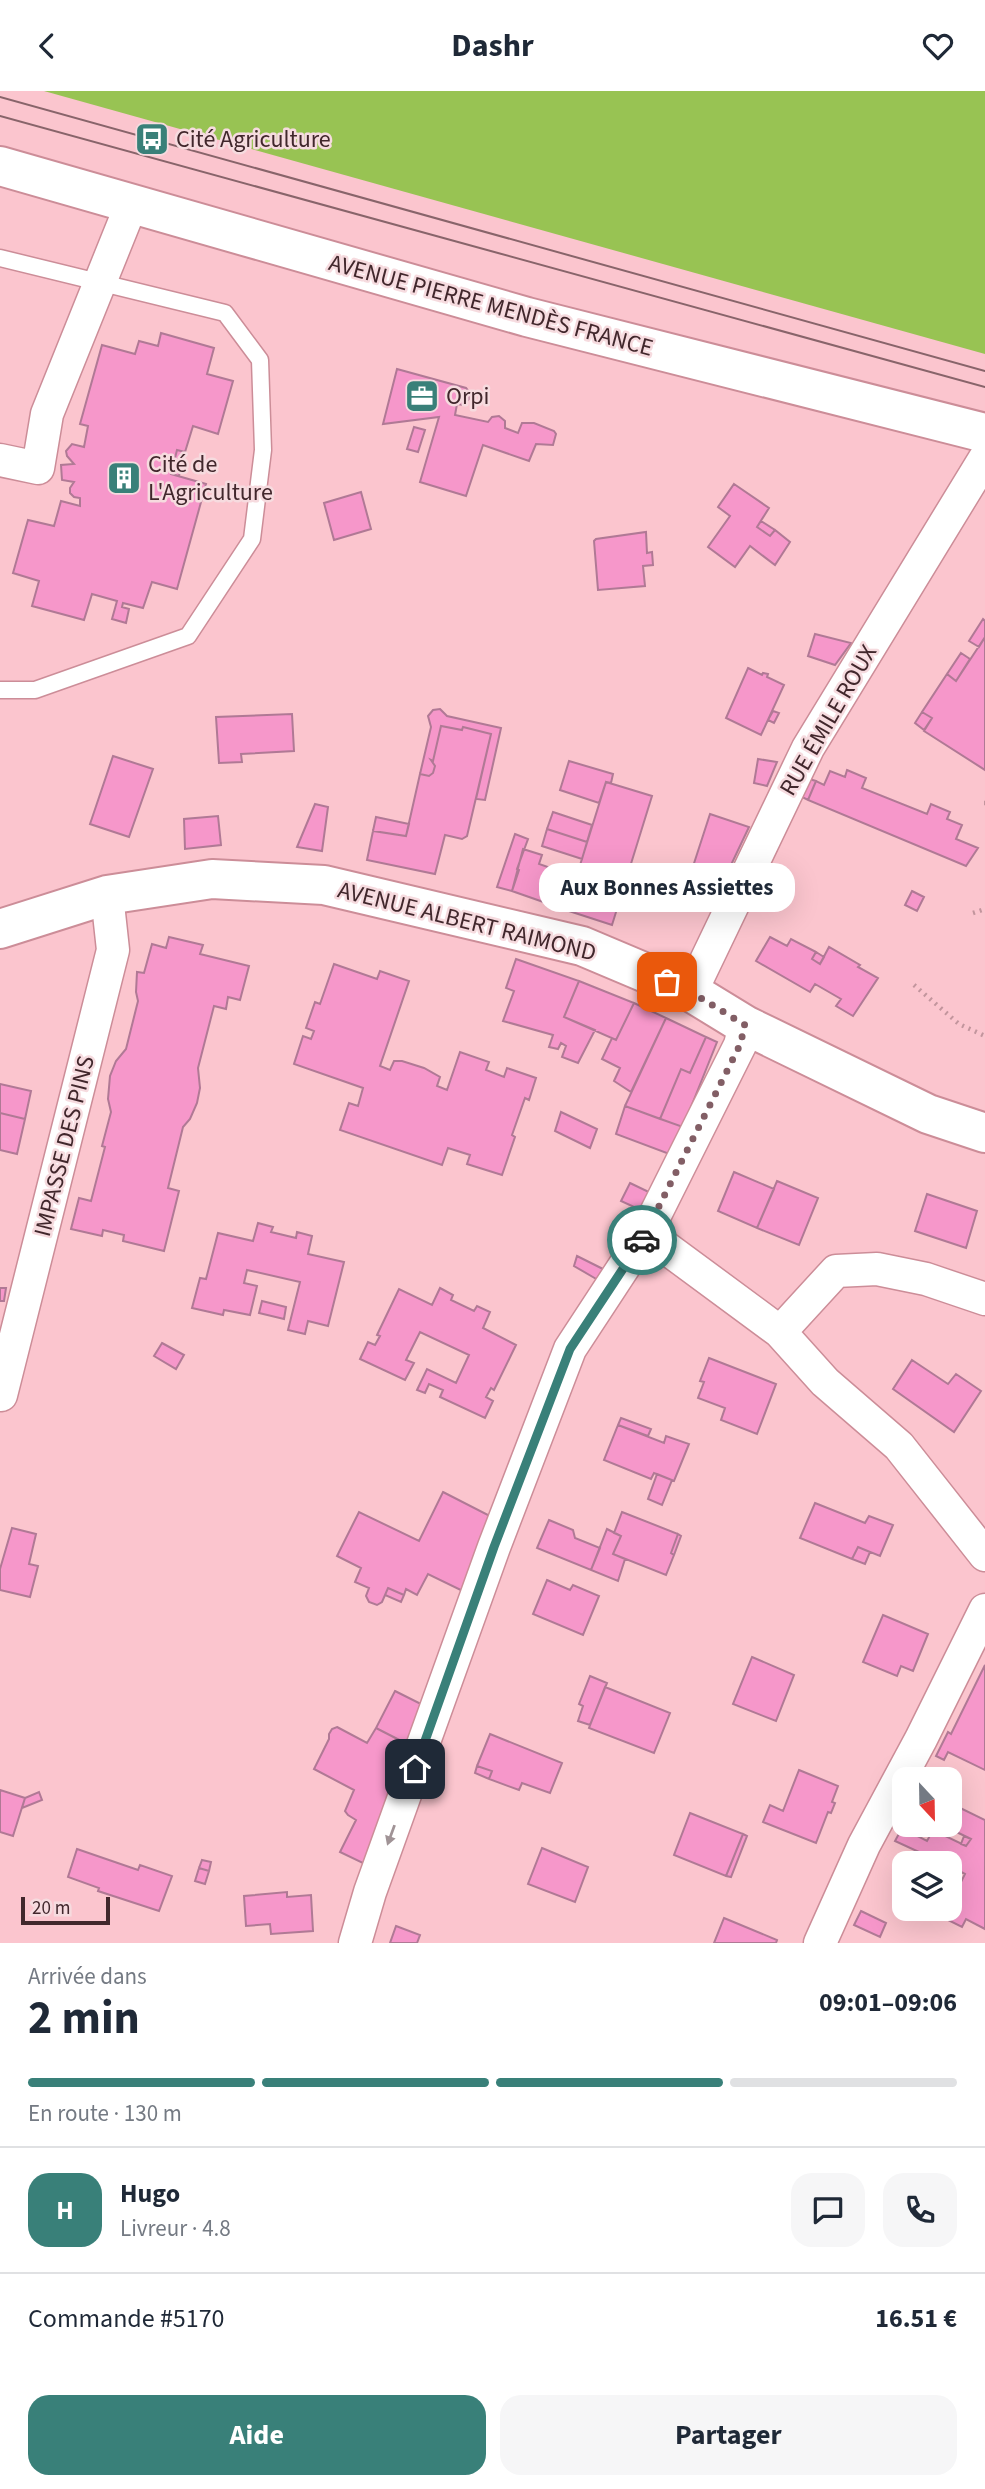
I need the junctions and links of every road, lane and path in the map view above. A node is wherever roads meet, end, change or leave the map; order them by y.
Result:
1 (0, 166) edge
2 (132, 203) junction
3 (0, 258) edge
4 (99, 282) junction
5 (985, 433) edge
6 (985, 458) edge
7 (0, 460) edge
8 (0, 690) edge
9 (107, 895) junction
10 (985, 909) edge
11 (973, 912) dead end
12 (0, 929) edge
13 (914, 985) dead end
14 (691, 992) junction
15 (745, 1025) junction
16 (985, 1036) edge
17 (985, 1133) edge
18 (646, 1233) junction
19 (985, 1299) edge
20 (780, 1332) junction
21 (1, 1395) edge
22 (985, 1555) edge
23 (985, 1610) edge
24 (355, 1943) edge
25 (820, 1943) edge

1 - 2 street, AVENUE PIERRE MENDÈS FRANCE
2 - 4 street
2 - 5 street, AVENUE PIERRE MENDÈS FRANCE
3 - 4 lane
4 - 7 street
4 - 8 lane
6 - 14 street, RUE ÉMILE ROUX
9 - 12 street, AVENUE ALBERT RAIMOND
9 - 14 street, AVENUE ALBERT RAIMOND
9 - 21 street, IMPASSE DES PINS
10 - 11 path
13 - 16 path
14 - 15 street, AVENUE ALBERT RAIMOND
15 - 17 street, AVENUE ALBERT RAIMOND
15 - 18 street
18 - 20 street
18 -> 24 street
19 - 20 street
20 - 22 street
23 - 25 street

